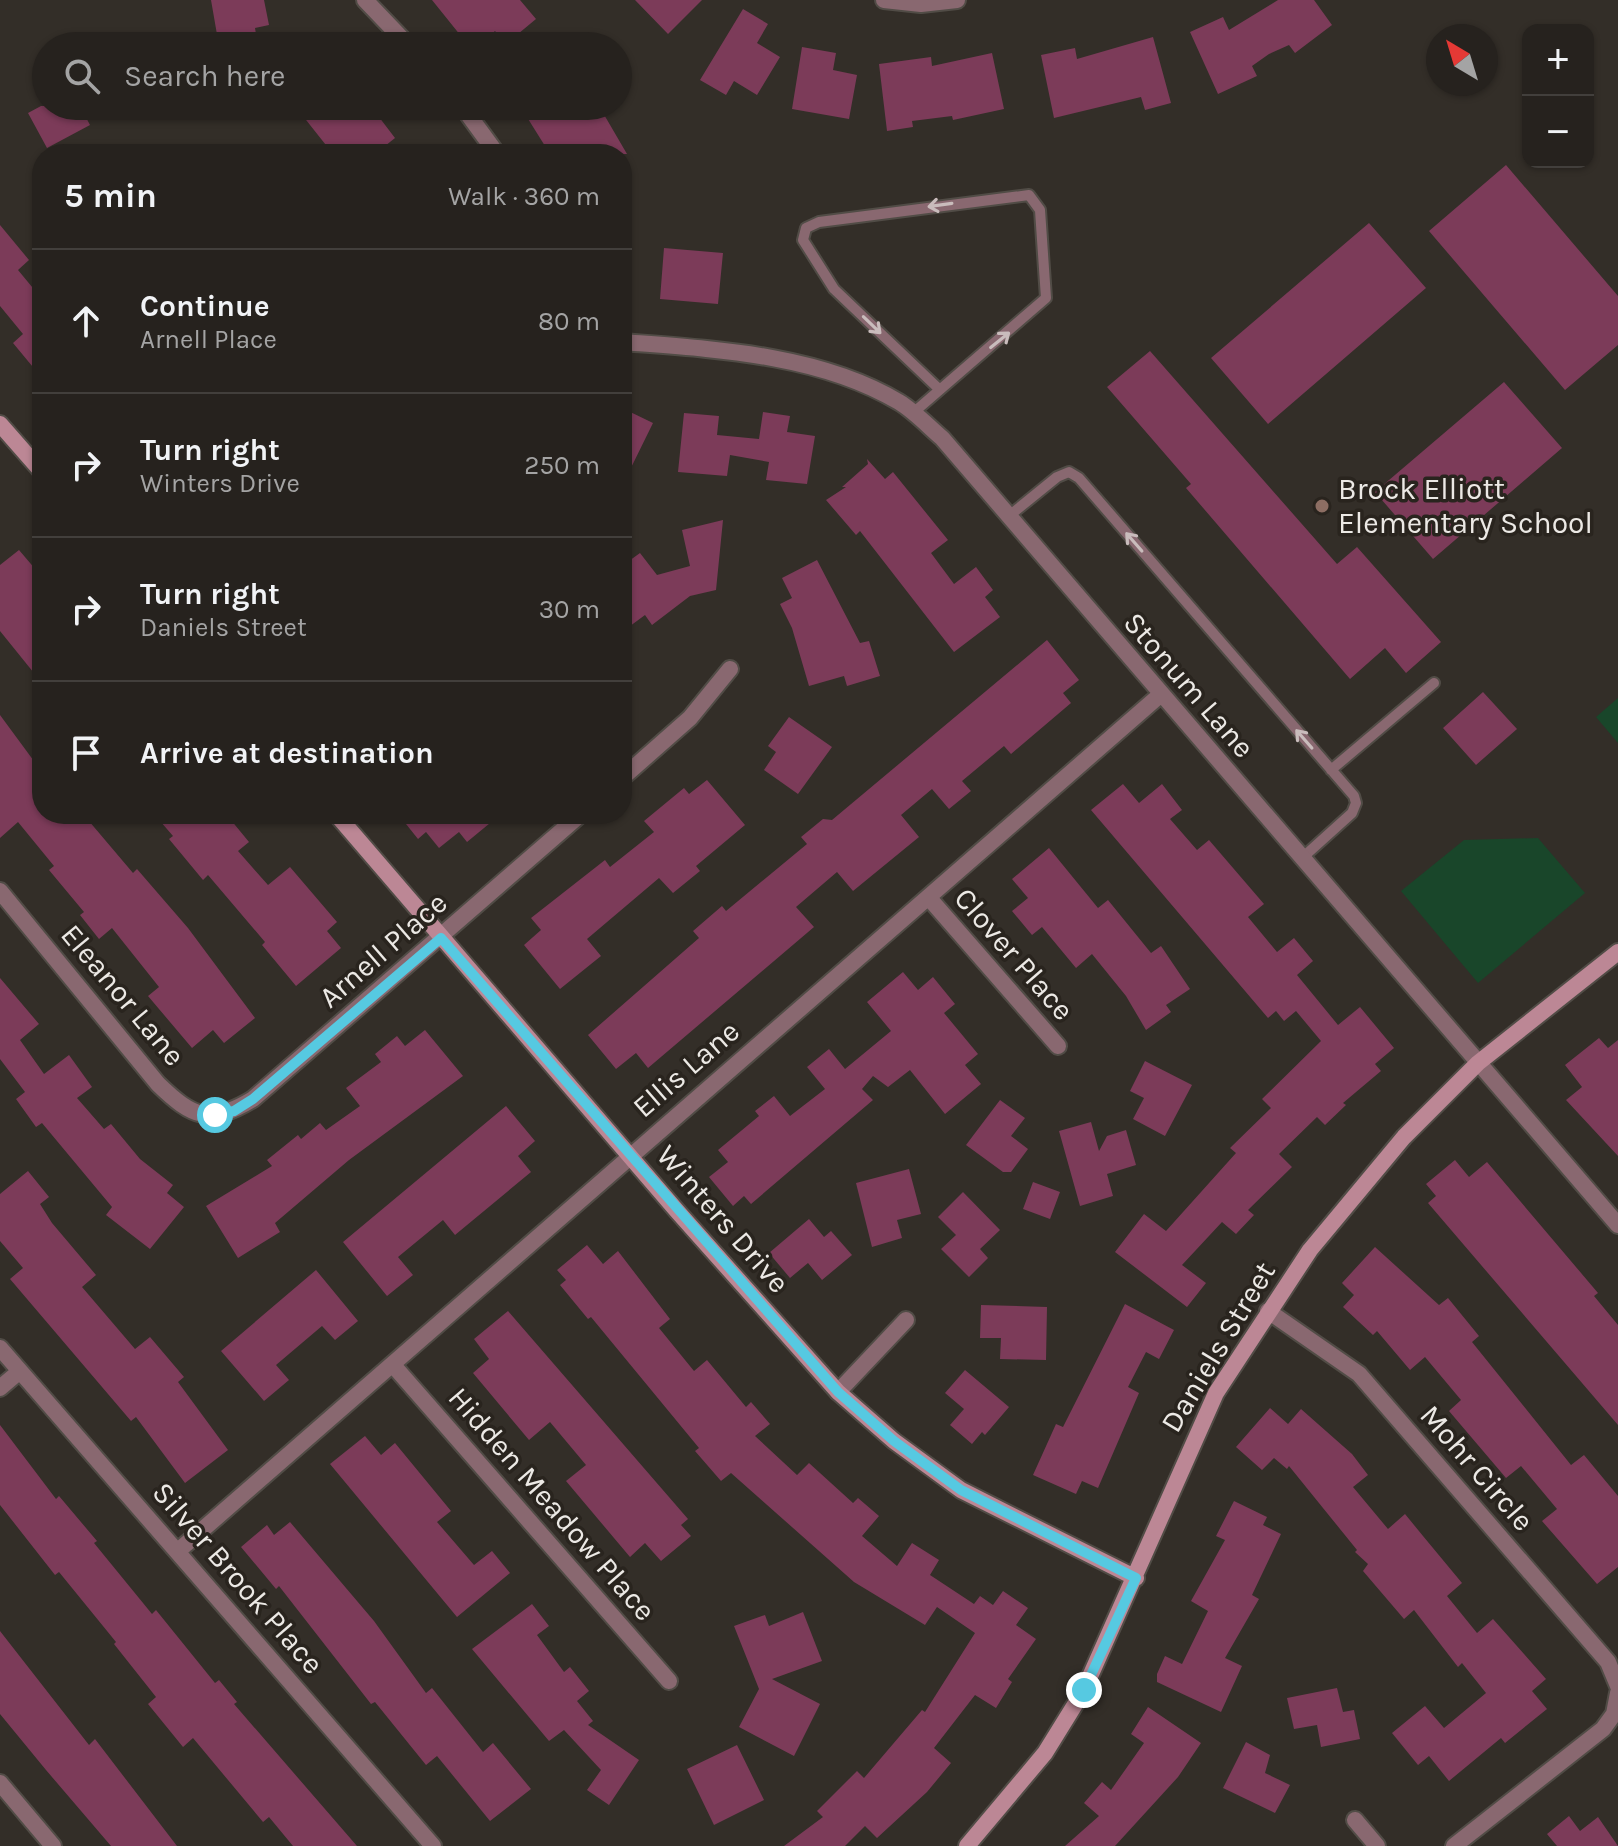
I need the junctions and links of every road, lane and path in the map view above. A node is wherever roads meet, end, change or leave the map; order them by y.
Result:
1 (365, 0) edge
2 (884, 0) edge
3 (957, 0) edge
4 (396, 32) edge
5 (472, 120) edge
6 (490, 144) edge
7 (632, 343) edge
8 (939, 389) junction
9 (913, 413) junction
10 (0, 424) edge
11 (32, 459) edge
12 (1009, 516) junction
13 (730, 669) dead end
14 (1434, 683) dead end
15 (1160, 695) junction
16 (632, 769) edge
17 (1331, 770) junction
18 (344, 824) edge
19 (570, 824) edge
20 (1301, 859) junction
21 (0, 891) edge
22 (929, 898) junction
23 (441, 938) junction
24 (1618, 952) edge
25 (1058, 1046) dead end
26 (1478, 1063) junction
27 (215, 1115) joint
28 (629, 1155) junction
29 (1618, 1225) edge
30 (1268, 1311) junction
31 (906, 1320) dead end
32 (0, 1348) edge
33 (393, 1365) junction
34 (20, 1371) junction
35 (0, 1388) edge
36 (838, 1392) junction
37 (178, 1551) junction
38 (1136, 1578) junction
39 (669, 1681) dead end
40 (1618, 1686) edge
41 (1618, 1693) edge
42 (0, 1783) edge
43 (1355, 1820) dead end
44 (53, 1846) edge
45 (433, 1846) edge
46 (967, 1846) edge
47 (1377, 1846) edge
48 (1454, 1846) edge

1 - 4 street
2 - 3 street
5 - 6 street
7 - 9 street, Stonum Lane
8 -> 8 lane
8 - 9 lane
9 - 12 street, Stonum Lane
10 - 11 street
12 - 15 street, Stonum Lane
17 -> 12 lane
13 - 16 street
14 - 17 lane
15 - 20 street, Stonum Lane
15 - 22 street, Ellis Lane
17 - 20 lane
18 - 23 street, Winters Drive
19 - 23 street, Arnell Place
20 - 26 street, Stonum Lane
21 - 27 street, Eleanor Lane
22 - 25 street, Clover Place
22 - 28 street, Ellis Lane
23 - 27 street, Arnell Place
23 - 28 street, Winters Drive
24 - 26 street, Daniels Street
26 - 29 street, Stonum Lane
26 - 30 street, Daniels Street
28 - 33 street, Ellis Lane
28 - 36 street, Winters Drive
30 - 38 street, Daniels Street
30 - 40 street, Mohr Circle
31 - 36 street
32 - 34 street, Silver Brook Place
33 - 37 street, Ellis Lane
33 - 39 street, Hidden Meadow Place
34 - 35 street
34 - 37 street, Silver Brook Place
36 - 38 street, Winters Drive
37 - 45 street, Silver Brook Place
38 - 46 street, Daniels Street
41 - 48 street
42 - 44 street
43 - 47 street

